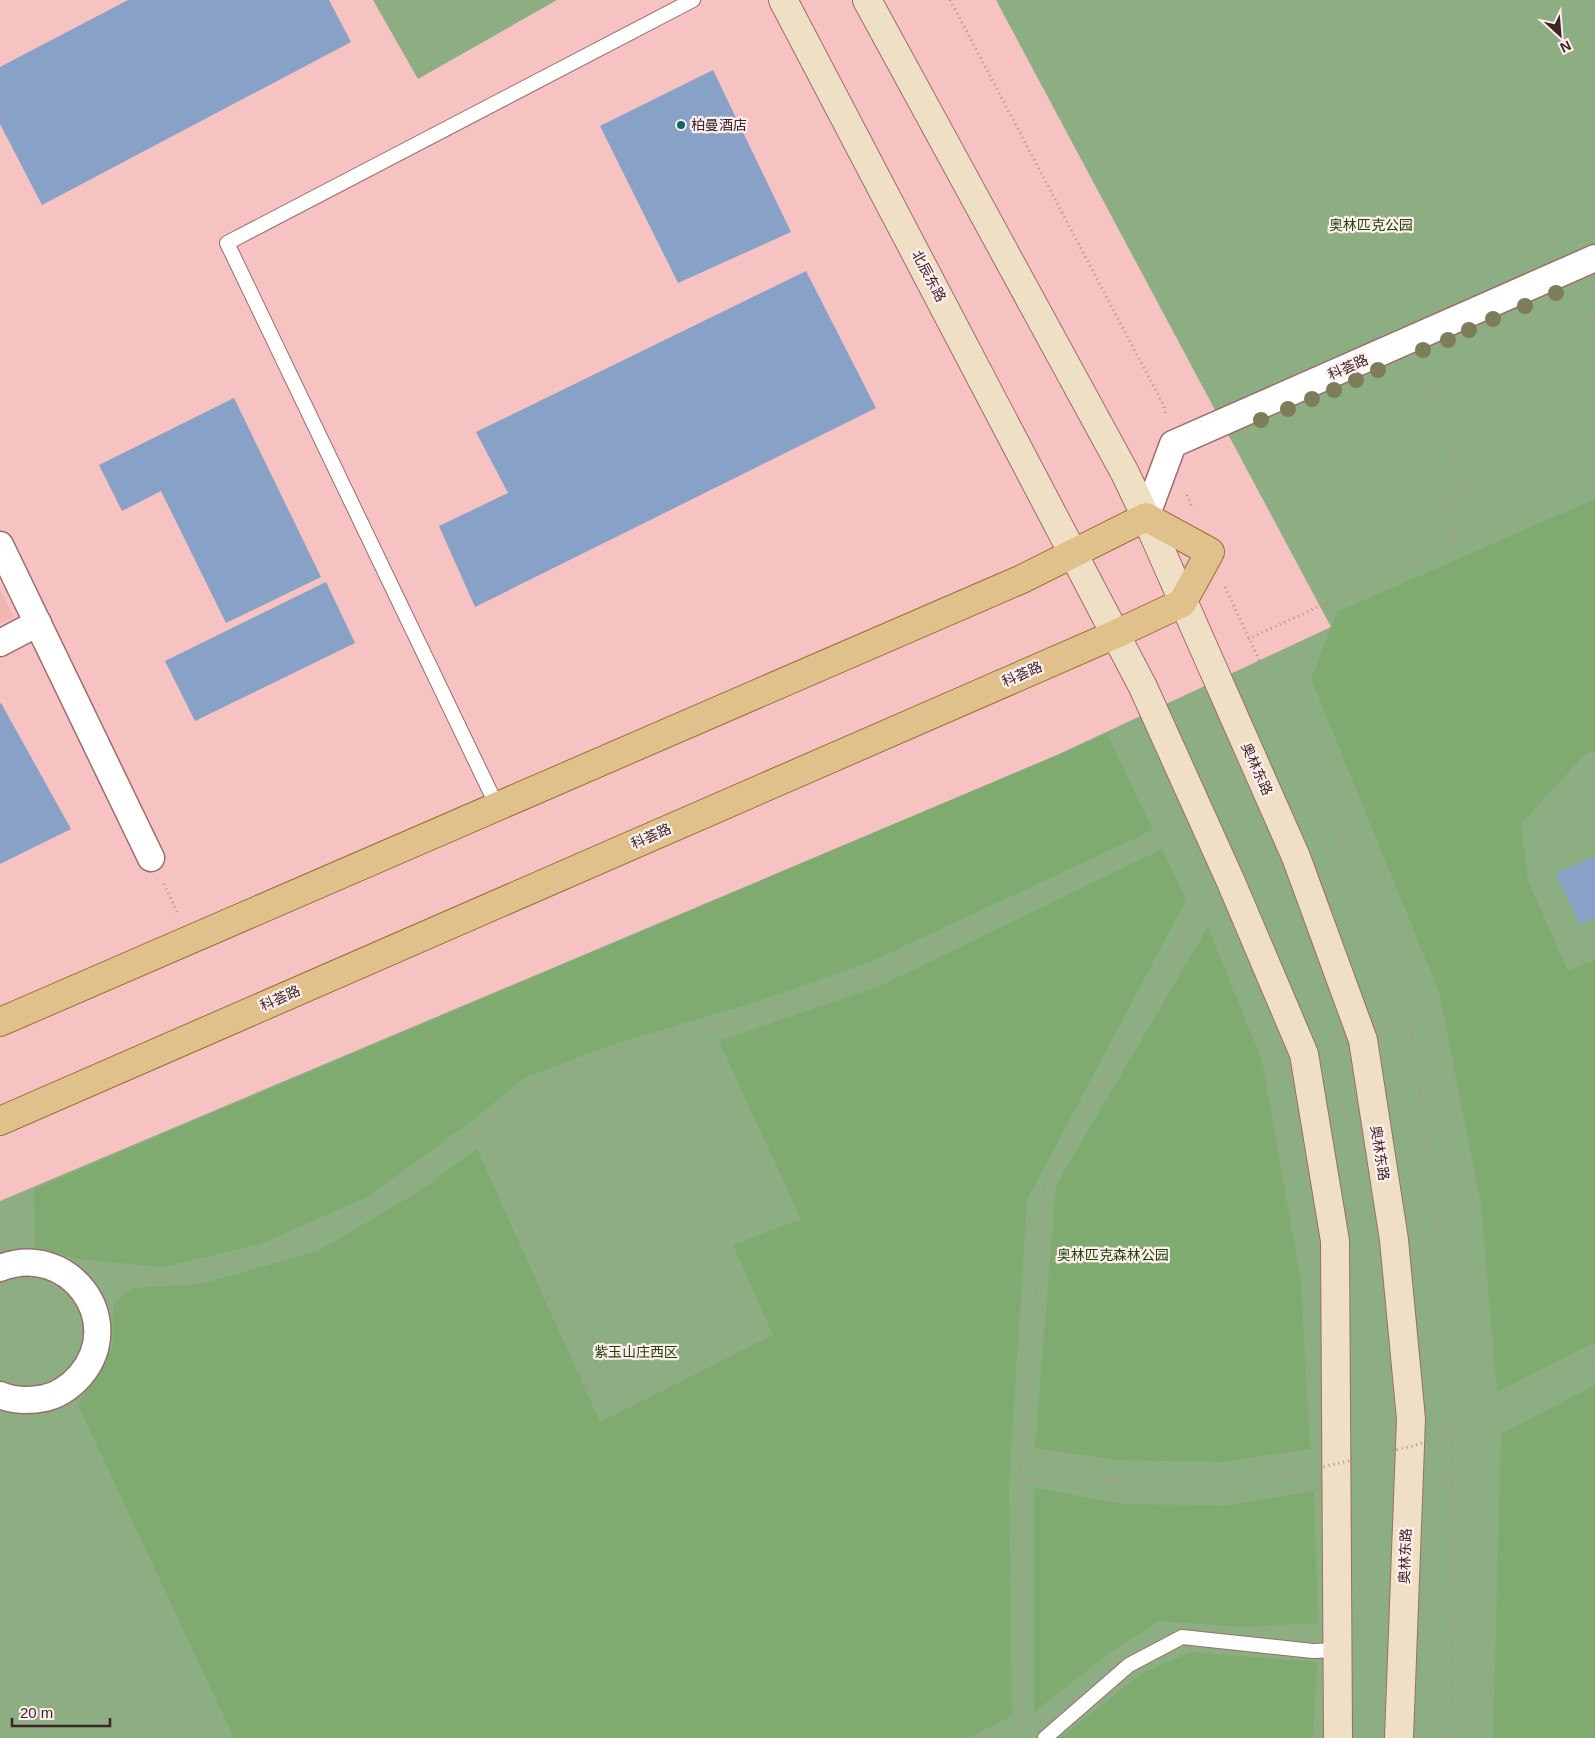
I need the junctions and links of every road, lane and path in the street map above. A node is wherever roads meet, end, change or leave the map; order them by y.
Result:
1 (692, 0) edge
2 (783, 0) edge
3 (867, 0) edge
4 (1595, 258) edge
5 (1595, 315) edge
6 (1146, 517) junction
7 (0, 545) edge
8 (1074, 553) junction
9 (1182, 603) junction
10 (38, 623) junction
11 (1116, 634) junction
12 (1248, 639) dead end
13 (0, 643) edge
14 (497, 806) junction
15 (1152, 843) dead end
16 (151, 858) joint
17 (1190, 927) dead end
18 (187, 941) junction
19 (0, 1022) edge
20 (0, 1121) edge
21 (480, 1128) junction
22 (0, 1266) edge
23 (58, 1268) junction
24 (1595, 1367) edge
25 (587, 1392) dead end
26 (0, 1395) edge
27 (1019, 1480) junction
28 (1338, 1650) junction
29 (1020, 1738) edge
30 (1045, 1738) edge
31 (1338, 1738) edge
32 (1399, 1738) edge

1 - 14 lane
2 - 8 main road, 北辰东路
3 - 6 main road
4 - 6 street, 科荟路
5 - 12 path
6 - 8 main road
6 - 9 main road, 奥林东路
6 - 9 main road
7 - 10 street
8 - 11 main road, 北辰东路
8 - 14 main road
9 - 11 main road, 科荟路
9 - 32 main road, 奥林东路
10 - 13 street
10 - 16 street
11 - 20 main road, 科荟路
11 - 28 main road
14 - 18 main road
15 - 21 path
16 - 18 path
17 - 27 path
18 - 19 main road
21 - 23 path
21 - 25 path
22 - 23 street
23 - 26 street
24 - 27 path, bridge
27 - 29 path
28 - 30 lane
28 - 31 main road

